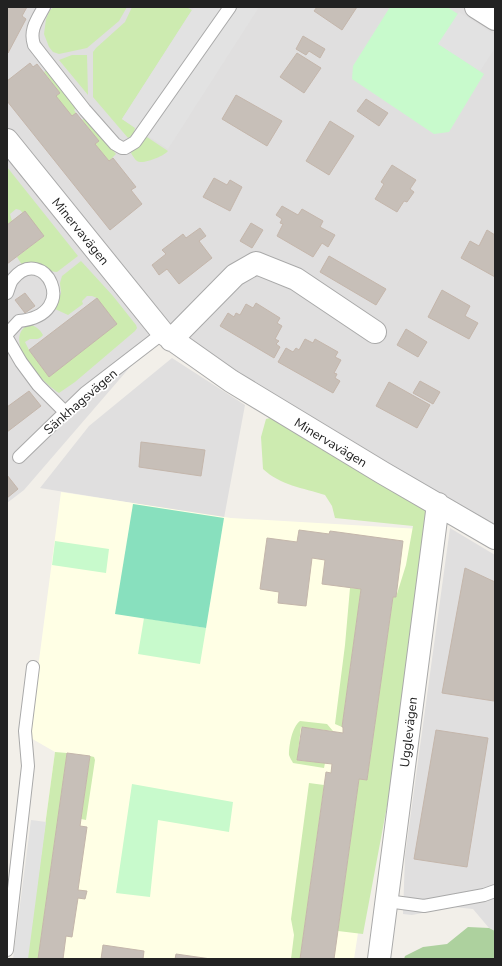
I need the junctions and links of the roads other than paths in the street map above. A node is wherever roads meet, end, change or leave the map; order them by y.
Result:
1 (44, 7) edge
2 (230, 7) edge
3 (476, 7) edge
4 (495, 19) edge
5 (9, 147) edge
6 (7, 293) edge
7 (375, 332) dead end
8 (7, 334) edge
9 (167, 337) junction
10 (7, 338) edge
11 (65, 412) junction
12 (19, 457) dead end
13 (438, 504) junction
14 (495, 538) edge
15 (32, 667) dead end
16 (494, 892) edge
17 (386, 901) junction
18 (7, 950) edge
19 (379, 959) edge

1 - 2 lane
3 - 4 street
5 - 9 street, Minervavägen
6 - 8 lane
7 - 9 street
9 - 11 lane, Sänkhagsvägen
9 - 13 street, Minervavägen
10 - 11 lane
11 - 12 lane, Sänkhagsvägen
13 - 14 street, Minervavägen
13 - 17 street, Ugglevägen
15 - 18 lane
16 - 17 lane
17 - 19 street, Ugglevägen

